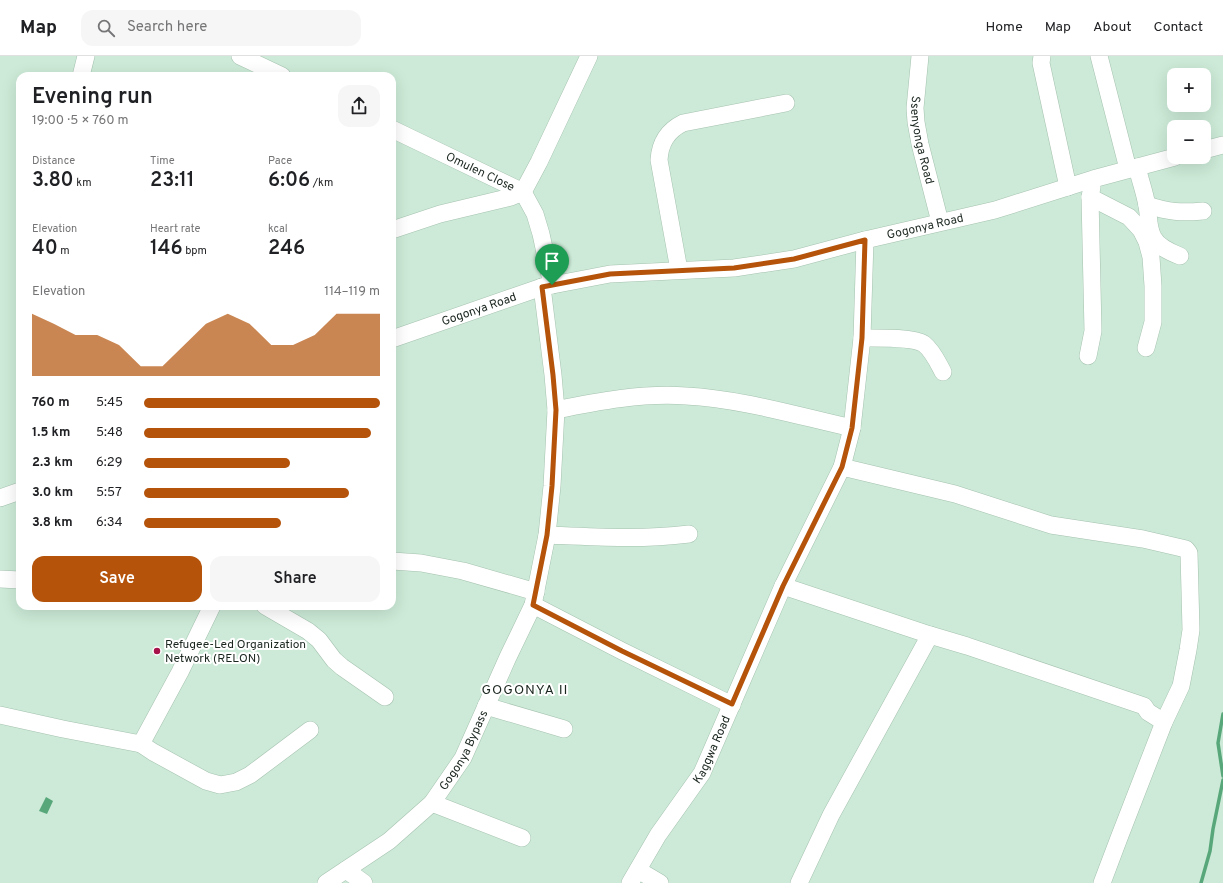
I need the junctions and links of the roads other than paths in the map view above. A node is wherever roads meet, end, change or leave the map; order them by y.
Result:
1 (86, 56) edge
2 (589, 56) edge
3 (920, 56) edge
4 (1042, 56) edge
5 (1099, 56) edge
6 (249, 58) edge
7 (82, 72) edge
8 (275, 72) edge
9 (786, 103) dead end
10 (396, 131) edge
11 (1223, 145) edge
12 (1211, 148) edge
13 (1167, 159) edge
14 (1132, 168) junction
15 (1093, 179) junction
16 (1068, 187) junction
17 (523, 192) junction
18 (1090, 197) junction
19 (1147, 205) junction
20 (1203, 211) dead end
21 (940, 222) junction
22 (396, 229) edge
23 (865, 240) junction
24 (1180, 256) dead end
25 (679, 270) junction
26 (547, 286) junction
27 (396, 338) edge
28 (862, 338) junction
29 (1146, 348) dead end
30 (1088, 356) dead end
31 (943, 372) dead end
32 (556, 410) junction
33 (852, 428) junction
34 (842, 467) junction
35 (16, 492) edge
36 (0, 498) edge
37 (689, 534) dead end
38 (547, 535) junction
39 (396, 561) edge
40 (0, 579) edge
41 (16, 580) edge
42 (783, 586) junction
43 (535, 598) junction
44 (210, 610) edge
45 (271, 610) edge
46 (930, 635) junction
47 (385, 697) dead end
48 (732, 704) junction
49 (486, 706) junction
50 (0, 715) edge
51 (1164, 722) junction
52 (310, 730) dead end
53 (564, 730) dead end
54 (141, 744) junction
55 (432, 803) junction
56 (522, 838) dead end
57 (346, 870) junction
58 (634, 876) edge
59 (326, 883) edge
60 (364, 883) edge
61 (660, 883) edge
62 (799, 883) edge
63 (1102, 883) edge

1 - 7 street
2 - 17 street
3 - 21 street, Ssenyonga Road
4 - 16 street
5 - 14 street
6 - 8 street
9 - 25 street
10 - 17 street, Omulen Close
11 - 12 street
13 - 14 street, Gogonya Road
14 - 15 street, Gogonya Road
14 - 19 street
15 - 16 street, Gogonya Road
15 - 18 street
16 - 21 street, Gogonya Road
17 - 22 street
17 - 26 street, Omulen Close
18 - 29 street
18 - 30 street
19 - 20 street
19 - 24 street
21 - 23 street, Gogonya Road
23 - 25 street, Gogonya Road
23 - 28 street, Kaggwa Road
25 - 26 street, Gogonya Road
26 - 27 street, Gogonya Road
26 - 32 street, Gogonya Bypass
28 - 31 street
28 - 33 street, Kaggwa Road
32 - 33 street
32 - 38 street, Gogonya Bypass
33 - 34 street, Kaggwa Road
34 - 42 street, Kaggwa Road
34 - 51 street
35 - 36 street
37 - 38 street
38 - 43 street, Gogonya Bypass
39 - 43 street
40 - 41 street
42 - 46 street
42 - 48 street, Kaggwa Road
43 - 48 street
43 - 49 street, Gogonya Bypass
44 - 54 street
45 - 47 street
46 - 51 street
46 - 62 street
48 - 58 street, Kaggwa Road
49 - 53 street
49 - 55 street, Gogonya Bypass
50 - 54 street
51 - 63 street
52 - 54 street
55 - 56 street
55 - 57 street, Gogonya Bypass
57 - 59 street, Gogonya Bypass
57 - 60 street
58 - 61 street

